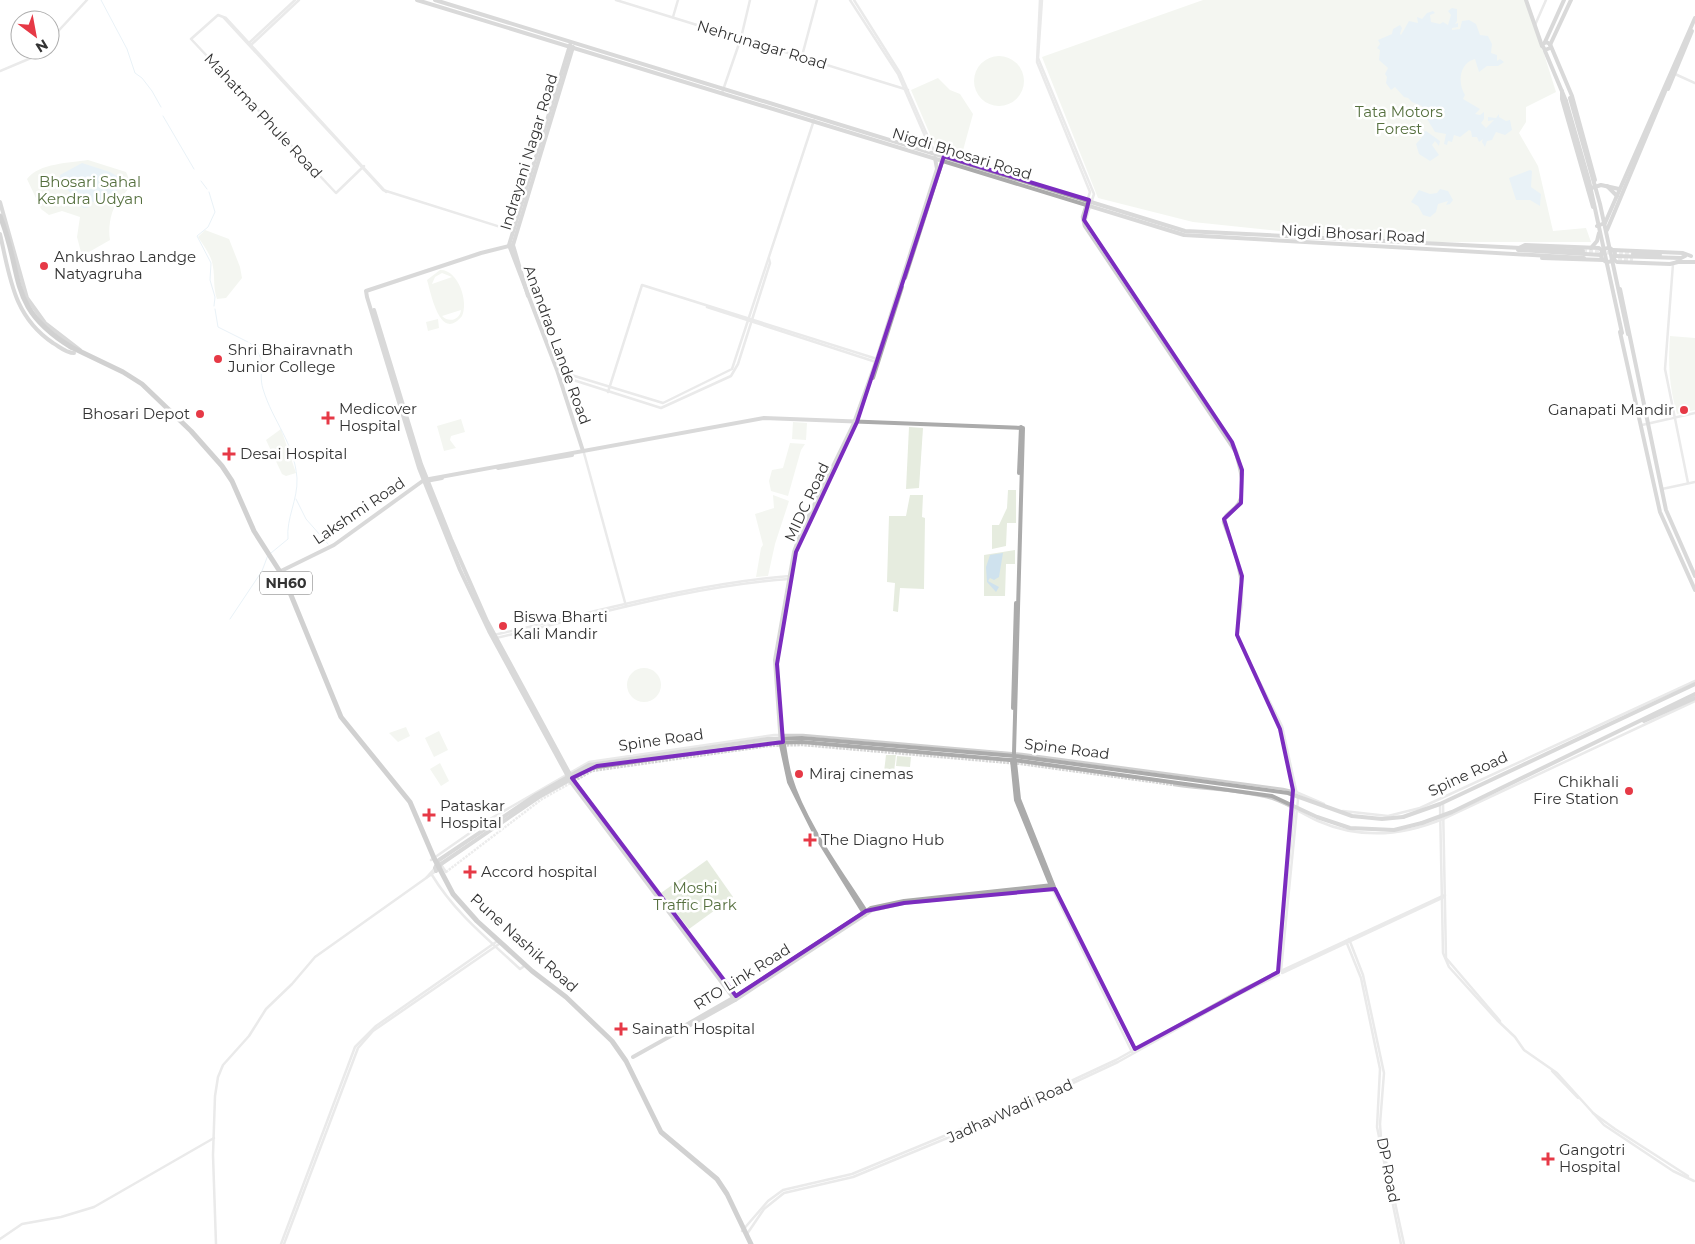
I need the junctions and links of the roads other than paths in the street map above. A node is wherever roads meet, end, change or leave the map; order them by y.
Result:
1 (87, 0) edge
2 (295, 0) edge
3 (299, 0) edge
4 (417, 0) edge
5 (435, 0) edge
6 (616, 0) edge
7 (678, 0) edge
8 (750, 0) edge
9 (817, 0) edge
10 (852, 0) edge
11 (1041, 0) edge
12 (1527, 0) edge
13 (1546, 0) edge
14 (1564, 0) edge
15 (1571, 0) edge
16 (674, 18) junction
17 (1695, 18) edge
18 (1534, 25) junction
19 (1695, 25) edge
20 (60, 29) edge
21 (741, 38) junction
22 (249, 44) junction
23 (572, 44) junction
24 (1544, 44) junction
25 (1550, 46) junction
26 (1545, 50) junction
27 (802, 57) junction
28 (26, 60) edge
29 (0, 71) edge
30 (1672, 73) junction
31 (1670, 81) junction
32 (1695, 83) edge
33 (723, 90) junction
34 (906, 90) junction
35 (1569, 90) junction
36 (1562, 91) junction
37 (1568, 99) junction
38 (814, 118) junction
39 (928, 153) junction
40 (935, 155) junction
41 (943, 158) junction
42 (363, 167) junction
43 (1597, 186) junction
44 (1607, 186) junction
45 (1588, 189) junction
46 (1619, 189) junction
47 (1617, 196) junction
48 (0, 202) edge
49 (1090, 203) junction
50 (0, 216) edge
51 (1605, 223) junction
52 (0, 226) edge
53 (1597, 226) junction
54 (514, 232) junction
55 (1607, 232) junction
56 (1599, 233) junction
57 (0, 234) edge
58 (1607, 238) junction
59 (511, 245) junction
60 (1517, 248) junction
61 (1591, 248) junction
62 (1511, 249) junction
63 (1612, 250) junction
64 (1583, 251) tunnel mouth
65 (1602, 252) junction
66 (15, 254) junction
67 (1513, 254) junction
68 (1634, 254) tunnel mouth
69 (1685, 256) junction
70 (1693, 256) edge
71 (5, 257) junction
72 (1584, 258) tunnel mouth
73 (1614, 258) junction
74 (1633, 260) tunnel mouth
75 (1604, 261) junction
76 (1678, 262) junction
77 (1695, 262) edge
78 (908, 264) junction
79 (1673, 264) junction
80 (750, 320) junction
81 (1622, 335) junction
82 (1629, 336) junction
83 (71, 350) junction
84 (82, 353) junction
85 (878, 361) junction
86 (735, 367) junction
87 (558, 374) junction
88 (563, 374) junction
89 (610, 387) junction
90 (608, 392) junction
91 (1695, 413) edge
92 (1676, 417) junction
93 (856, 422) junction
94 (1648, 424) junction
95 (1642, 425) junction
96 (584, 452) junction
97 (425, 481) junction
98 (1695, 482) edge
99 (1688, 484) junction
100 (1661, 489) junction
101 (279, 572) junction
102 (1695, 576) edge
103 (790, 577) junction
104 (1695, 590) edge
105 (625, 607) junction
106 (494, 637) junction
107 (1695, 683) edge
108 (1695, 694) edge
109 (1695, 700) edge
110 (1638, 724) junction
111 (782, 739) junction
112 (1013, 757) junction
113 (570, 777) junction
114 (1175, 780) junction
115 (1185, 781) junction
116 (1295, 791) junction
117 (1441, 801) junction
118 (1431, 805) junction
119 (1295, 810) junction
120 (1443, 817) junction
121 (436, 863) junction
122 (446, 872) dead end
123 (432, 875) junction
124 (426, 878) junction
125 (1052, 886) junction
126 (1444, 896) junction
127 (865, 913) junction
128 (1348, 941) junction
129 (496, 944) junction
130 (1280, 973) junction
131 (735, 998) junction
132 (1134, 1051) junction
133 (626, 1061) junction
134 (214, 1138) junction
135 (1695, 1181) edge
136 (743, 1230) junction
137 (746, 1236) junction
138 (0, 1239) edge
139 (216, 1244) edge
140 (283, 1244) edge
141 (750, 1244) edge
142 (1402, 1244) edge

1 - 20 street
2 - 22 street
3 - 22 street
4 - 23 main road, Nigdi Bhosari Road
5 - 23 main road, Nigdi Bhosari Road
6 - 16 street, Nehrunagar Road
7 - 16 street
8 - 21 street
9 - 27 street
10 - 34 street
11 - 49 street
12 - 18 main road
13 - 18 street
14 - 24 main road
15 - 25 main road
16 - 21 street, Nehrunagar Road
17 - 30 main road
18 - 24 main road
19 - 30 main road
21 - 27 street, Nehrunagar Road
21 - 33 street
22 - 42 street
22 - 42 street, Mahatma Phule Road
23 - 33 main road, Nigdi Bhosari Road
23 - 54 main road, Indrayani Nagar Road
24 - 25 main road
24 - 26 main road
25 - 26 main road
25 - 35 main road
26 - 36 main road
27 - 34 street, Nehrunagar Road
28 - 29 street
30 - 31 main road
30 - 32 street
30 - 46 main road
31 - 55 main road
31 - 58 main road, bridge
33 - 38 main road, Nigdi Bhosari Road
34 - 39 street
34 - 40 street
35 - 37 main road
35 - 43 main road
36 - 37 main road
36 - 45 main road
37 - 58 main road, bridge
37 - 81 main road, bridge
38 - 39 main road, Nigdi Bhosari Road
38 - 80 street
39 - 40 main road, Nigdi Bhosari Road
40 - 41 main road, Nigdi Bhosari Road
40 - 78 main road
41 - 49 main road, Nigdi Bhosari Road
41 - 78 main road
42 - 54 street
43 - 44 main road
43 - 45 main road
43 - 51 main road
44 - 46 main road
44 - 47 main road
45 - 53 main road
46 - 47 main road
47 - 51 main road
48 - 66 main road
49 - 62 main road, Nigdi Bhosari Road
49 - 67 main road, Nigdi Bhosari Road
49 - 116 street
50 - 83 highway, NH60, bridge
51 - 53 main road
51 - 55 main road
52 - 83 highway, NH60, bridge
53 - 56 main road
54 - 59 main road, Indrayani Nagar Road
55 - 63 main road
56 - 61 main road
56 - 65 main road
57 - 71 main road
58 - 82 main road, bridge
59 - 87 main road, Anandrao Lande Road
59 - 97 main road
60 - 61 main road
60 - 62 main road, Nigdi Bhosari Road
60 - 64 main road
61 - 65 main road
62 - 65 main road, Nigdi Bhosari Road
63 - 65 main road
63 - 70 main road
63 - 73 main road
65 - 75 main road
66 - 71 main road
66 - 84 main road
67 - 72 main road
67 - 75 main road
68 - 69 main road
69 - 70 main road
69 - 73 main road
71 - 83 main road
73 - 75 main road
73 - 79 main road
73 - 82 main road
74 - 76 main road
75 - 81 main road
76 - 77 main road
76 - 79 main road
78 - 85 main road, MIDC Road
79 - 92 street
80 - 85 street
80 - 86 street
80 - 89 street
81 - 95 main road
82 - 94 main road
83 - 84 highway, Pune Nashik Road / NH60
83 - 101 highway, Pune Nashik Road / NH60
84 - 101 highway, Pune Nashik Road / NH60
85 - 93 main road, MIDC Road
86 - 89 street
86 - 90 street
87 - 88 street
87 - 96 main road, Anandrao Lande Road
88 - 89 street
88 - 90 street
89 - 90 street
91 - 92 street
92 - 94 street
92 - 99 street
93 - 96 main road
93 - 103 main road, MIDC Road
93 - 112 main road
94 - 95 street
94 - 100 main road
95 - 104 main road
96 - 97 main road
96 - 105 street
97 - 101 main road, Lakshmi Road
97 - 106 main road
98 - 99 street
99 - 100 street
100 - 102 main road
101 - 121 highway, Pune Nashik Road / NH60
103 - 105 street
103 - 111 main road, MIDC Road
105 - 106 street
106 - 113 main road
107 - 117 main road, Spine Road
107 - 117 street, Spine Road
108 - 110 main road, Spine Road
109 - 110 main road
109 - 120 street, Spine Road
110 - 120 main road, Spine Road
111 - 112 main road, Spine Road
111 - 113 main road, Spine Road
111 - 127 main road, MIDC Road
112 - 114 main road, Spine Road
112 - 125 main road
113 - 121 main road, Spine Road
113 - 131 main road
114 - 115 main road
114 - 116 street, Spine Road
114 - 119 street, Spine Road
115 - 118 main road, bridge
115 - 120 main road, bridge
116 - 118 street, Spine Road
116 - 119 street
117 - 118 main road
117 - 120 street
119 - 120 street, Spine Road
119 - 130 street
120 - 126 street
121 - 122 street
121 - 123 street
121 - 124 street, Spine Road
121 - 129 highway, Pune Nashik Road / NH60
121 - 133 highway, Pune Nashik Road / NH60
123 - 124 street
123 - 129 street
124 - 134 street
125 - 127 main road, RTO Link Road
125 - 132 street
126 - 128 street, JadhavWadi Road
126 - 135 street
127 - 131 main road, RTO Link Road
128 - 130 street, JadhavWadi Road
128 - 142 street, DP Road
129 - 136 highway, Pune Nashik Road / NH60
129 - 140 street
130 - 132 street, JadhavWadi Road
131 - 133 main road, RTO Link Road
132 - 136 street, JadhavWadi Road
132 - 137 street, JadhavWadi Road
133 - 136 highway, Pune Nashik Road / NH60
134 - 138 street
134 - 139 street
136 - 137 highway, Pune Nashik Road / NH60
137 - 141 highway, Pune Nashik Road / NH60

